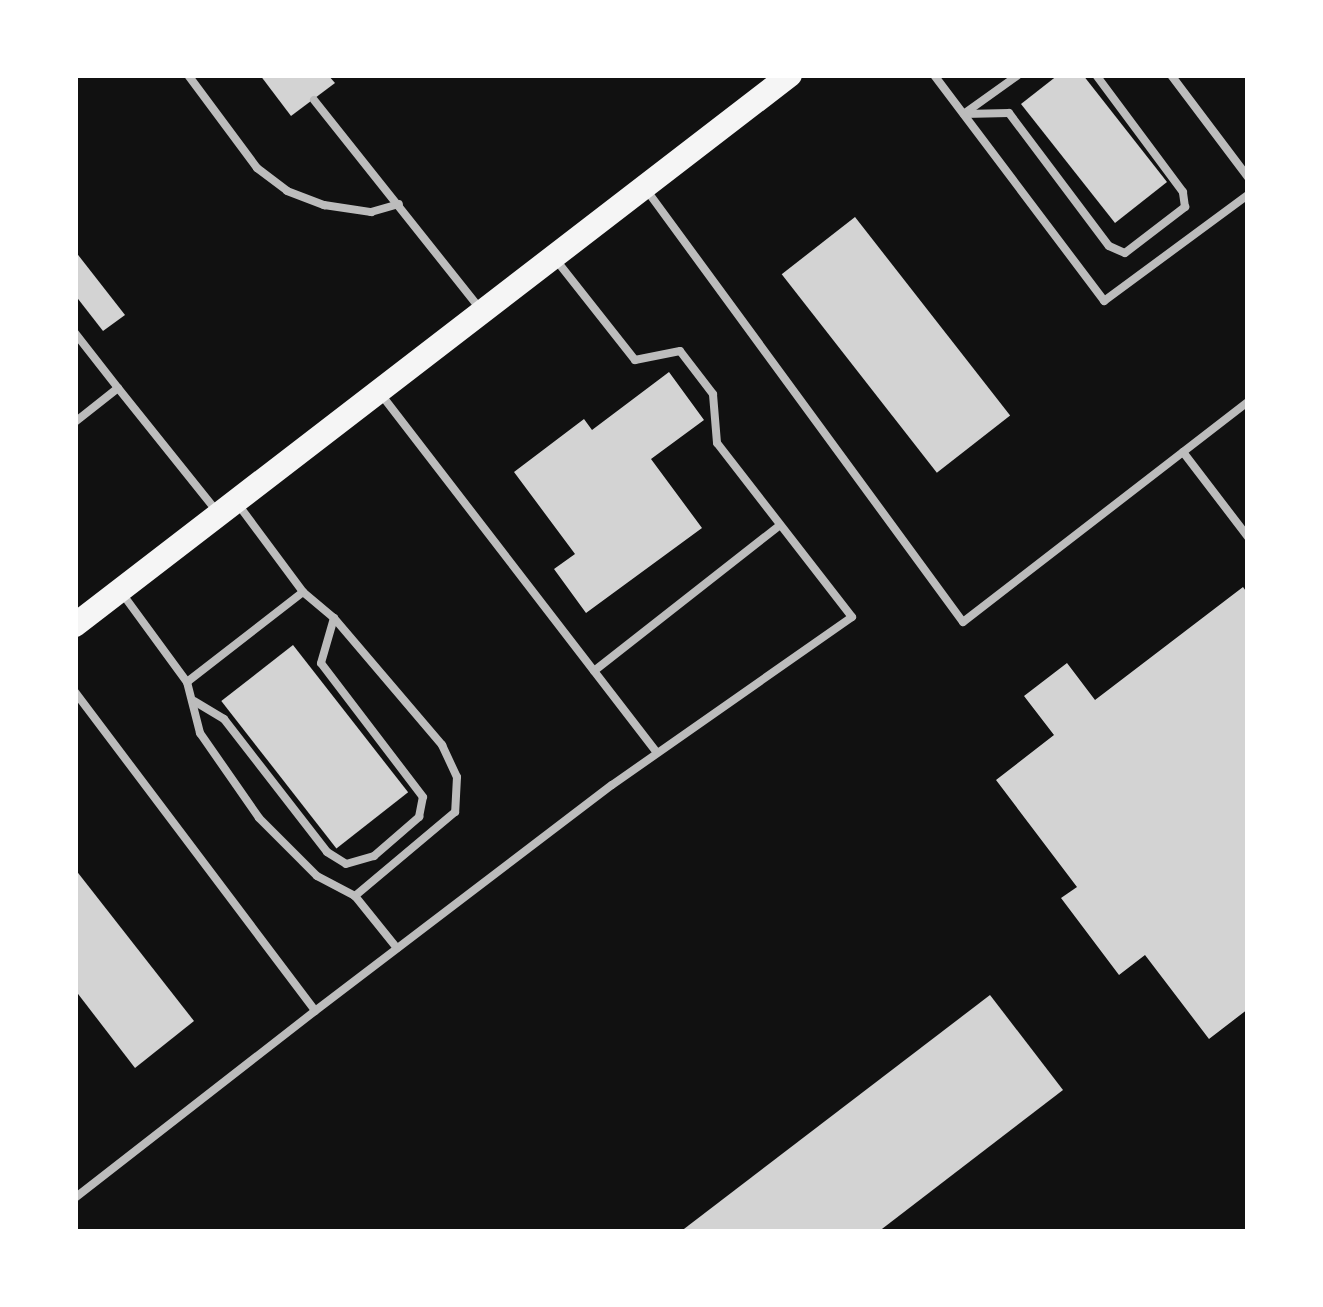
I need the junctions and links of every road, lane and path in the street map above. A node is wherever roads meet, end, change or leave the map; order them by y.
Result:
1 (188, 75) edge
2 (790, 75) edge
3 (934, 75) edge
4 (1018, 75) edge
5 (1096, 75) edge
6 (1171, 75) edge
7 (314, 100) dead end
8 (964, 114) junction
9 (1248, 177) edge
10 (643, 185) junction
11 (1248, 195) edge
12 (399, 204) junction
13 (554, 256) junction
14 (482, 310) junction
15 (75, 333) edge
16 (118, 388) junction
17 (378, 391) junction
18 (1248, 402) edge
19 (75, 422) edge
20 (1183, 452) junction
21 (227, 508) junction
22 (780, 525) junction
23 (1248, 537) edge
24 (120, 590) junction
25 (303, 592) junction
26 (334, 618) junction
27 (75, 625) edge
28 (594, 671) junction
29 (187, 682) junction
30 (75, 692) edge
31 (194, 700) junction
32 (657, 753) junction
33 (355, 896) junction
34 (397, 948) junction
35 (315, 1011) junction
36 (75, 1198) edge

1 - 12 lane
2 - 10 main road
3 - 8 lane
4 - 8 lane
5 - 8 lane
6 - 9 lane
7 - 12 lane
8 - 11 lane
10 - 13 main road
10 - 20 lane
12 - 14 lane
13 - 14 main road
13 - 22 lane
14 - 17 main road
15 - 16 lane
16 - 19 lane
16 - 21 lane
17 - 21 main road
17 - 28 lane
18 - 20 lane
20 - 23 lane
21 - 24 main road
21 - 25 lane
22 - 28 lane
22 - 32 lane
24 - 27 main road
24 - 29 lane
25 - 26 lane
25 - 29 lane
26 - 31 lane
26 - 33 lane
28 - 32 lane
29 - 31 lane
30 - 35 lane
31 - 33 lane
32 - 34 lane
33 - 34 lane
34 - 35 lane
35 - 36 lane

